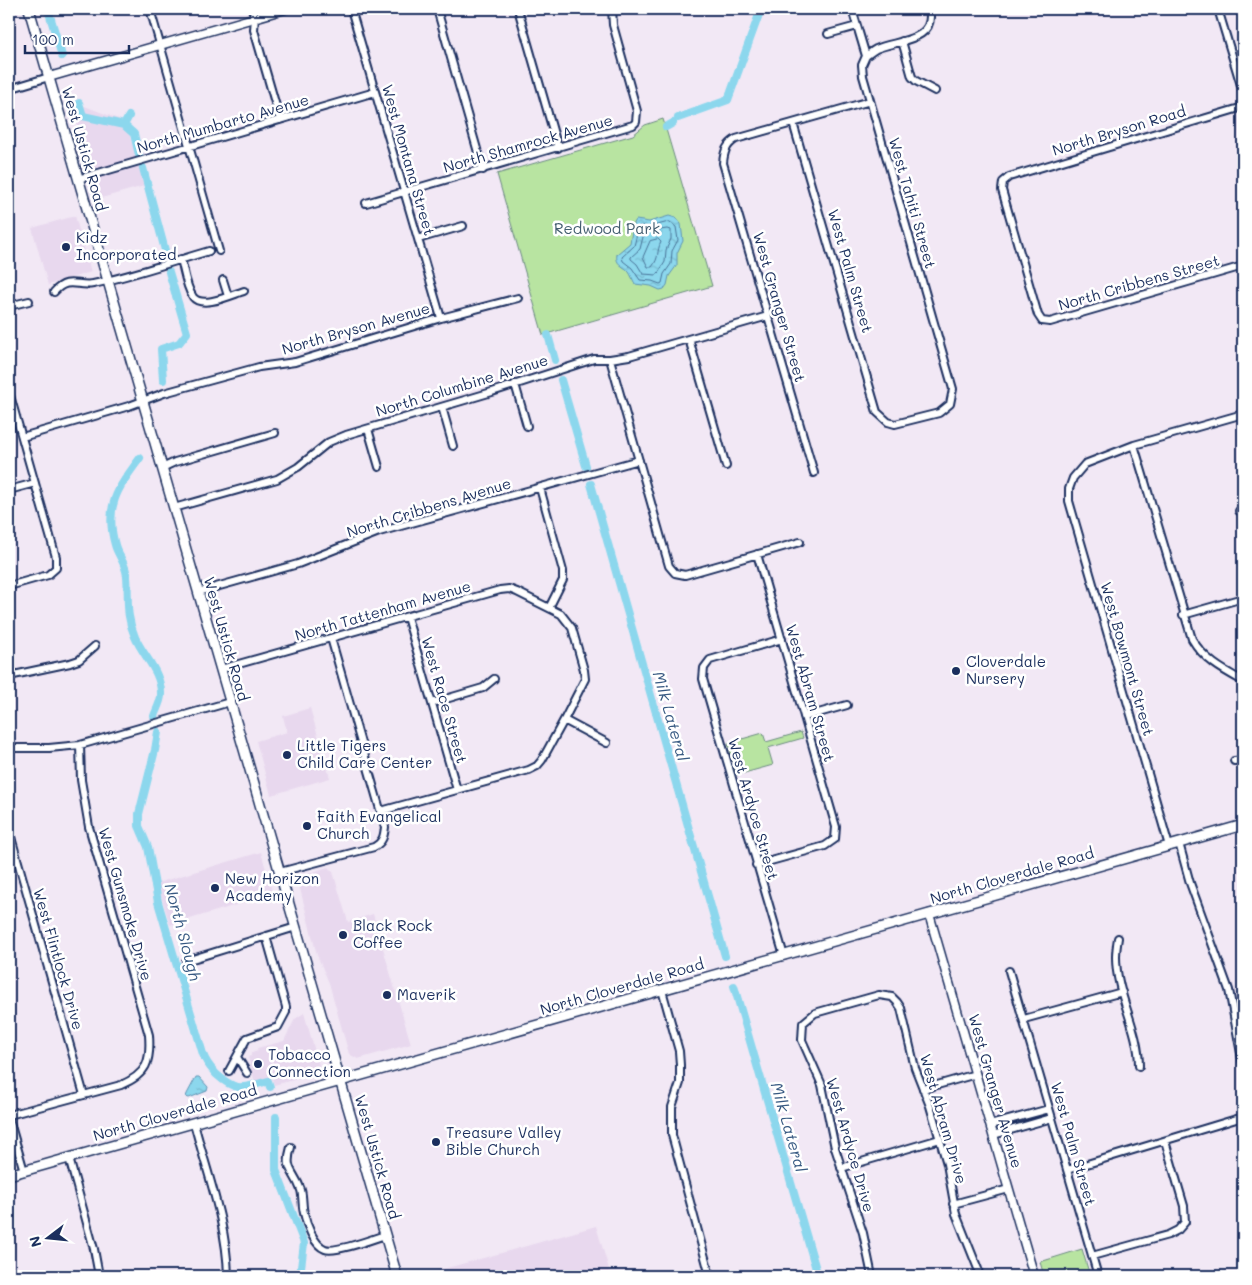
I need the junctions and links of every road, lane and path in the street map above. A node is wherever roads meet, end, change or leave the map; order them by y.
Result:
1 (29, 9) edge
2 (150, 9) edge
3 (252, 9) edge
4 (285, 9) edge
5 (350, 9) edge
6 (437, 9) edge
7 (518, 9) edge
8 (612, 9) edge
9 (852, 9) edge
10 (929, 9) edge
11 (1218, 9) edge
12 (255, 17) junction
13 (857, 26) junction
14 (828, 34) dead end
15 (902, 41) junction
16 (159, 45) junction
17 (866, 56) junction
18 (49, 78) junction
19 (9, 89) edge
20 (935, 91) dead end
21 (375, 92) junction
22 (1243, 92) edge
23 (870, 101) junction
24 (1243, 107) edge
25 (280, 120) junction
26 (793, 123) junction
27 (190, 147) junction
28 (558, 148) junction
29 (483, 170) junction
30 (78, 179) junction
31 (404, 192) junction
32 (366, 203) dead end
33 (463, 226) dead end
34 (418, 239) junction
35 (209, 251) dead end
36 (219, 251) dead end
37 (181, 259) junction
38 (1243, 266) edge
39 (107, 280) junction
40 (224, 280) dead end
41 (244, 291) dead end
42 (54, 292) dead end
43 (228, 296) junction
44 (518, 298) dead end
45 (29, 301) dead end
46 (9, 306) edge
47 (768, 316) junction
48 (441, 318) junction
49 (1042, 321) joint
50 (689, 339) junction
51 (610, 359) junction
52 (515, 384) junction
53 (9, 396) edge
54 (143, 401) junction
55 (442, 407) junction
56 (1243, 414) edge
57 (888, 422) joint
58 (527, 426) dead end
59 (368, 429) junction
60 (275, 433) dead end
61 (22, 437) junction
62 (1134, 445) junction
63 (453, 446) dead end
64 (639, 460) junction
65 (726, 466) dead end
66 (379, 467) dead end
67 (162, 468) junction
68 (814, 473) dead end
69 (35, 482) junction
70 (540, 488) junction
71 (9, 490) edge
72 (174, 508) junction
73 (800, 542) dead end
74 (757, 554) junction
75 (9, 586) edge
76 (198, 592) junction
77 (1243, 598) edge
78 (549, 608) junction
79 (1184, 614) junction
80 (407, 617) junction
81 (331, 638) junction
82 (782, 639) junction
83 (95, 646) dead end
84 (221, 669) junction
85 (9, 676) edge
86 (494, 679) dead end
87 (1243, 681) edge
88 (230, 702) junction
89 (432, 703) junction
90 (847, 705) dead end
91 (804, 717) junction
92 (564, 720) junction
93 (607, 743) dead end
94 (80, 745) junction
95 (9, 748) edge
96 (1243, 760) edge
97 (1234, 761) dead end
98 (457, 790) junction
99 (381, 811) junction
100 (1243, 825) edge
101 (9, 830) edge
102 (1179, 843) junction
103 (1169, 846) junction
104 (756, 865) junction
105 (280, 872) junction
106 (929, 914) junction
107 (296, 927) junction
108 (266, 936) junction
109 (1118, 938) dead end
110 (784, 956) junction
111 (186, 961) dead end
112 (1009, 971) dead end
113 (662, 990) junction
114 (1122, 992) junction
115 (1024, 1019) junction
116 (803, 1023) joint
117 (237, 1057) junction
118 (1243, 1064) edge
119 (1139, 1066) dead end
120 (229, 1071) dead end
121 (247, 1073) dead end
122 (976, 1074) junction
123 (341, 1081) junction
124 (923, 1089) junction
125 (84, 1095) junction
126 (1049, 1108) junction
127 (9, 1115) edge
128 (1243, 1117) edge
129 (1052, 1118) junction
130 (9, 1119) edge
131 (194, 1123) junction
132 (990, 1125) junction
133 (993, 1135) junction
134 (940, 1139) junction
135 (1165, 1141) junction
136 (291, 1147) dead end
137 (69, 1158) junction
138 (841, 1168) junction
139 (1067, 1170) junction
140 (24, 1171) junction
141 (9, 1175) edge
142 (1009, 1189) junction
143 (953, 1204) junction
144 (385, 1235) junction
145 (1092, 1256) junction
146 (99, 1276) edge
147 (228, 1276) edge
148 (397, 1276) edge
149 (710, 1276) edge
150 (872, 1276) edge
151 (979, 1276) edge
152 (1034, 1276) edge
153 (1098, 1276) edge

1 - 18 main road, West Ustick Road
2 - 16 street
3 - 12 street
4 - 12 street
5 - 21 street, West Montana Street
6 - 29 street
7 - 28 street
8 - 28 street, North Shamrock Avenue
9 - 13 street, West Tahiti Street
10 - 15 street
11 - 22 street
12 - 16 street
12 - 25 street
13 - 14 street
13 - 17 street, West Tahiti Street
15 - 17 street
15 - 20 street
16 - 18 street
16 - 27 street
17 - 23 street, West Tahiti Street
18 - 19 street
18 - 30 main road, West Ustick Road
21 - 25 street, North Mumbarto Avenue
21 - 31 street, West Montana Street
23 - 26 street
23 - 57 street, West Tahiti Street
24 - 49 street, North Bryson Road
25 - 27 street, North Mumbarto Avenue
26 - 47 street, West Granger Street
26 - 57 street, West Palm Street
27 - 30 street, North Mumbarto Avenue
27 - 36 street
28 - 29 street, North Shamrock Avenue
29 - 31 street, North Shamrock Avenue
30 - 39 main road, West Ustick Road
31 - 32 street, North Shamrock Avenue
31 - 34 street, West Montana Street
33 - 34 street
34 - 48 street, West Montana Street
35 - 37 street
37 - 39 street
37 - 43 street
38 - 49 street, North Cribbens Street
39 - 42 street
39 - 54 main road, West Ustick Road
40 - 43 street
41 - 43 street
44 - 48 street, North Bryson Avenue
45 - 46 street
47 - 50 street, North Columbine Avenue
47 - 68 street, West Granger Street
48 - 54 street, North Bryson Avenue
50 - 51 street, North Columbine Avenue
50 - 65 street
51 - 52 street, North Columbine Avenue
51 - 64 street
52 - 55 street, North Columbine Avenue
52 - 58 street
53 - 61 street
54 - 61 street, North Bryson Avenue
54 - 67 main road, West Ustick Road
55 - 59 street, North Columbine Avenue
55 - 63 street
56 - 62 street
59 - 66 street
59 - 72 street, North Columbine Avenue
60 - 67 street
61 - 69 street
62 - 79 street
62 - 103 street, West Bowmont Street
64 - 70 street, North Cribbens Avenue
64 - 74 street
67 - 72 main road, West Ustick Road
69 - 71 street
69 - 75 street
70 - 76 street, North Cribbens Avenue
70 - 78 street
72 - 76 main road, West Ustick Road
73 - 74 street
74 - 82 street, West Abram Street
76 - 84 main road, West Ustick Road
77 - 79 street
78 - 80 street, North Tattenham Avenue
78 - 92 street, North Tattenham Avenue
79 - 87 street
80 - 81 street, North Tattenham Avenue
80 - 89 street, West Race Street
81 - 84 street, North Tattenham Avenue
81 - 99 street
82 - 91 street, West Abram Street
82 - 104 street, West Ardyce Street
83 - 85 street
84 - 88 main road, West Ustick Road
86 - 89 street
88 - 94 street
88 - 105 main road, West Ustick Road
89 - 98 street, West Race Street
90 - 91 street
91 - 104 street, West Abram Street
92 - 93 street
92 - 98 street, North Tattenham Avenue
94 - 95 street
94 - 125 street, West Gunsmoke Drive
96 - 97 street
98 - 99 street, North Tattenham Avenue
99 - 105 street
100 - 102 main road, North Cloverdale Road
101 - 125 street, West Flintlock Drive
102 - 103 main road, North Cloverdale Road
102 - 118 street
103 - 106 main road, North Cloverdale Road
104 - 110 street, West Ardyce Street
105 - 107 main road, West Ustick Road
106 - 110 main road, North Cloverdale Road
106 - 122 street, West Granger Avenue
107 - 108 street
107 - 123 main road, West Ustick Road
108 - 111 street
108 - 117 street
109 - 114 street
110 - 113 main road, North Cloverdale Road
112 - 115 street, West Palm Street
113 - 123 main road, North Cloverdale Road
113 - 149 street
114 - 115 street
114 - 119 street
115 - 126 street, West Palm Street
116 - 124 street, West Abram Drive
116 - 138 street, West Ardyce Drive
117 - 120 street
117 - 121 street
122 - 124 street
122 - 132 street, West Granger Avenue
123 - 131 main road, North Cloverdale Road
123 - 144 main road, West Ustick Road
124 - 134 street, West Abram Drive
125 - 127 street
126 - 129 street, West Palm Street
126 - 132 street
128 - 135 street
129 - 133 street
129 - 139 street, West Palm Street
130 - 140 street
131 - 137 main road, North Cloverdale Road
131 - 147 street
132 - 133 street, West Granger Avenue
133 - 142 street, West Granger Avenue
134 - 138 street
134 - 143 street, West Abram Drive
135 - 139 street
135 - 145 street
136 - 144 street
137 - 140 main road, North Cloverdale Road
137 - 146 street
138 - 150 street, West Ardyce Drive
139 - 145 street, West Palm Street
140 - 141 main road, North Cloverdale Road
142 - 143 street
142 - 152 street, West Granger Avenue
143 - 151 street, West Abram Drive
144 - 148 main road, West Ustick Road
145 - 153 street, West Palm Street

